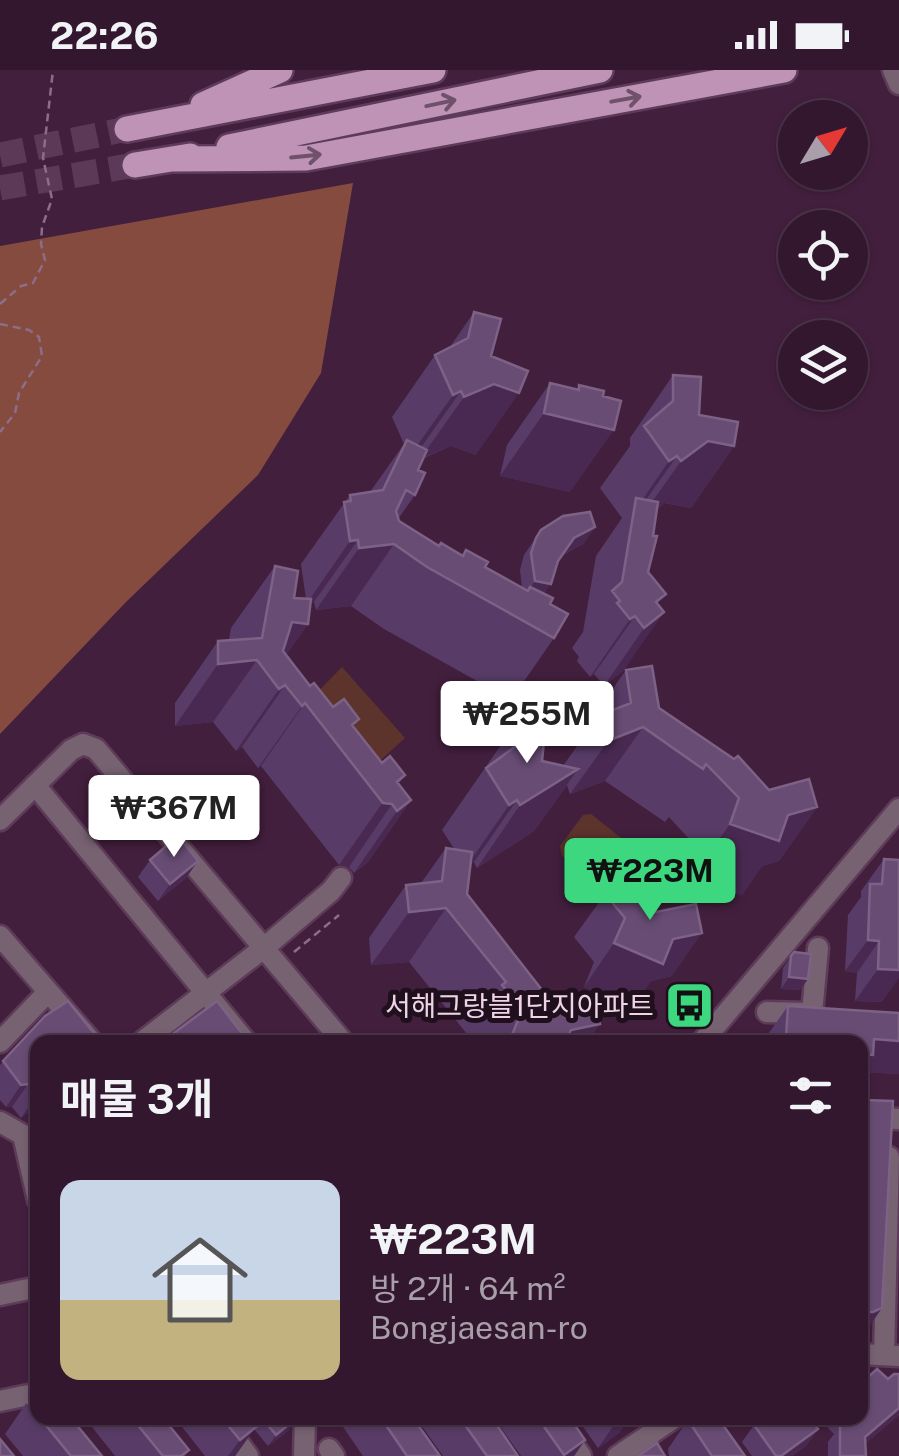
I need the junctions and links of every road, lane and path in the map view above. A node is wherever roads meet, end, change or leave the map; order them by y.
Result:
1 (53, 70) edge
2 (280, 70) edge
3 (433, 70) edge
4 (600, 70) edge
5 (784, 70) edge
6 (893, 70) edge
7 (899, 84) edge
8 (163, 123) junction
9 (127, 129) tunnel mouth
10 (174, 159) junction
11 (136, 165) tunnel mouth
12 (0, 304) edge
13 (0, 324) edge
14 (0, 432) edge
15 (35, 785) junction
16 (899, 809) edge
17 (0, 820) edge
18 (341, 878) dead end
19 (339, 915) dead end
20 (0, 936) edge
21 (818, 948) dead end
22 (272, 956) junction
23 (48, 992) junction
24 (206, 993) junction
25 (767, 1012) dead end
26 (86, 1035) edge
27 (151, 1035) edge
28 (240, 1035) edge
29 (338, 1035) edge
30 (708, 1035) edge
31 (0, 1042) edge
32 (868, 1120) edge
33 (0, 1122) edge
34 (894, 1128) edge
35 (30, 1130) edge
36 (30, 1289) edge
37 (0, 1295) edge
38 (892, 1356) edge
39 (30, 1395) edge
40 (0, 1401) edge
41 (225, 1425) edge
42 (305, 1425) edge
43 (560, 1425) edge
44 (645, 1430) edge
45 (248, 1456) edge
46 (304, 1456) edge
47 (581, 1456) edge
48 (618, 1456) edge
49 (656, 1456) edge

1 - 12 path
2 - 8 main road
3 - 8 main road
10 -> 4 main road
10 -> 5 main road
6 - 7 street
8 - 9 main road
10 - 11 main road
13 - 14 path
15 - 17 street
15 - 22 street
15 - 24 street
16 - 30 street
18 - 22 street
19 - 22 path
20 - 23 street
21 - 25 street
22 - 24 street
22 - 29 street
23 - 26 street
23 - 31 street
24 - 27 street
24 - 28 street
32 - 34 street
33 - 35 street
34 - 38 street
36 - 37 street
39 - 40 street
41 - 45 street
42 - 46 street
43 - 47 street
44 - 48 street
44 - 49 street

